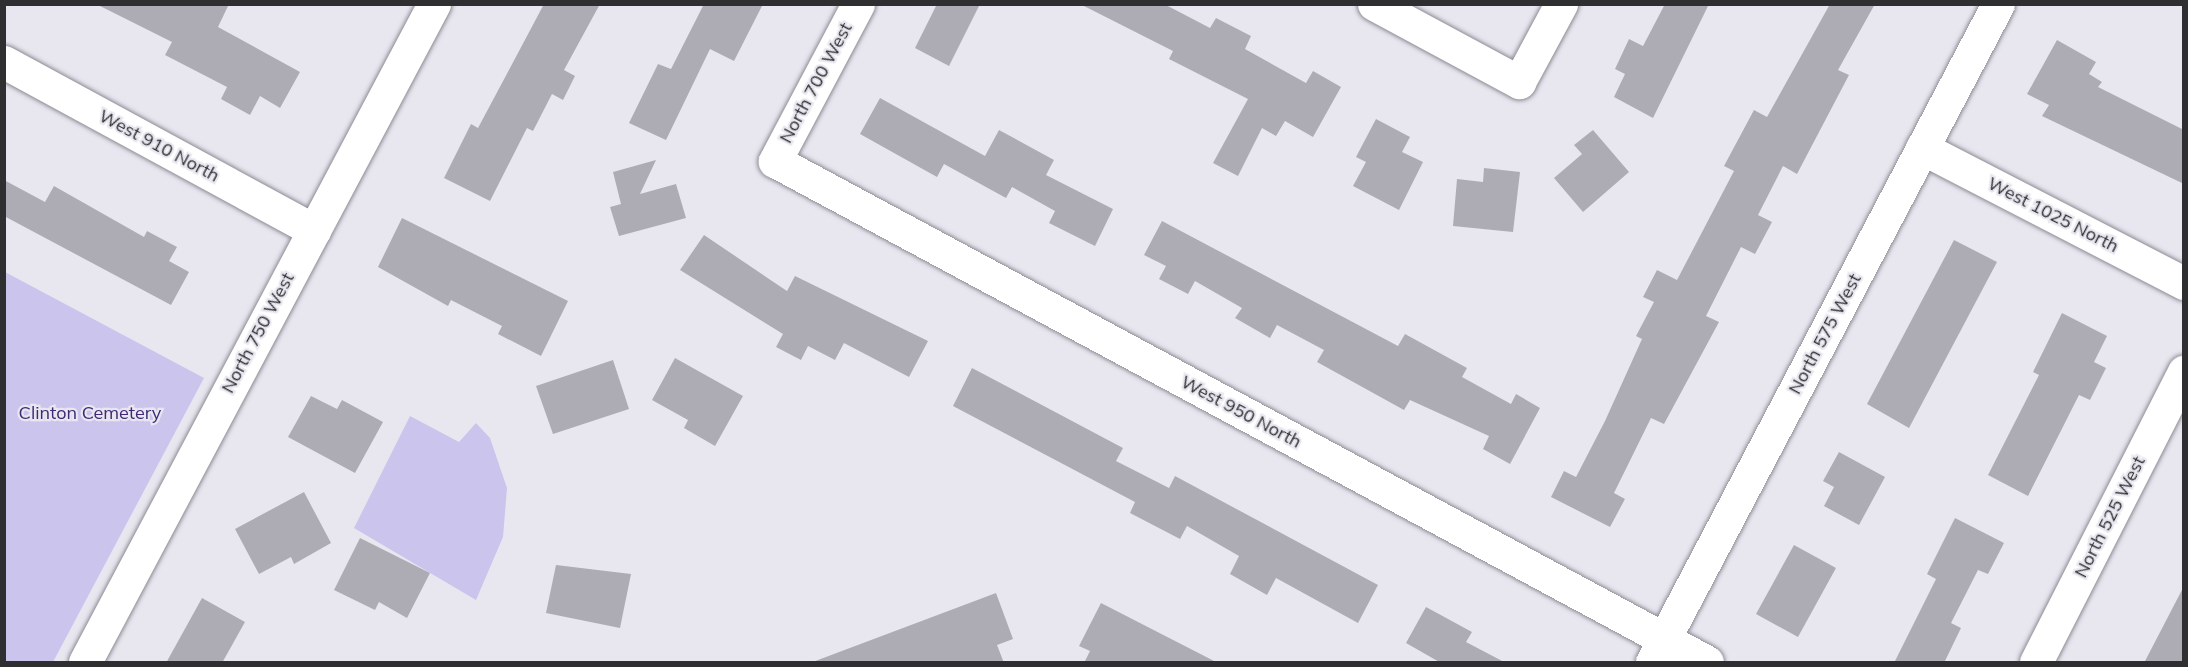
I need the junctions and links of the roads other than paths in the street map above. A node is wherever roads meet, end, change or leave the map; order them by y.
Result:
1 (434, 4) edge
2 (858, 4) edge
3 (1374, 4) edge
4 (1561, 4) edge
5 (1998, 4) edge
6 (4, 63) edge
7 (1922, 148) junction
8 (775, 161) joint
9 (314, 230) junction
10 (2184, 283) edge
11 (2184, 372) edge
12 (1658, 651) edge
13 (85, 663) edge
14 (1707, 663) edge
15 (2036, 663) edge

1 - 9 street, North 750 West
2 - 8 street, North 700 West
3 - 4 street
5 - 7 street, North 575 West
6 - 9 street, West 910 North
7 - 10 street, West 1025 North
7 - 12 street, North 575 West
8 - 12 street, West 950 North
9 - 13 street, North 750 West
11 - 15 street, North 525 West
12 - 14 street, West 950 North

